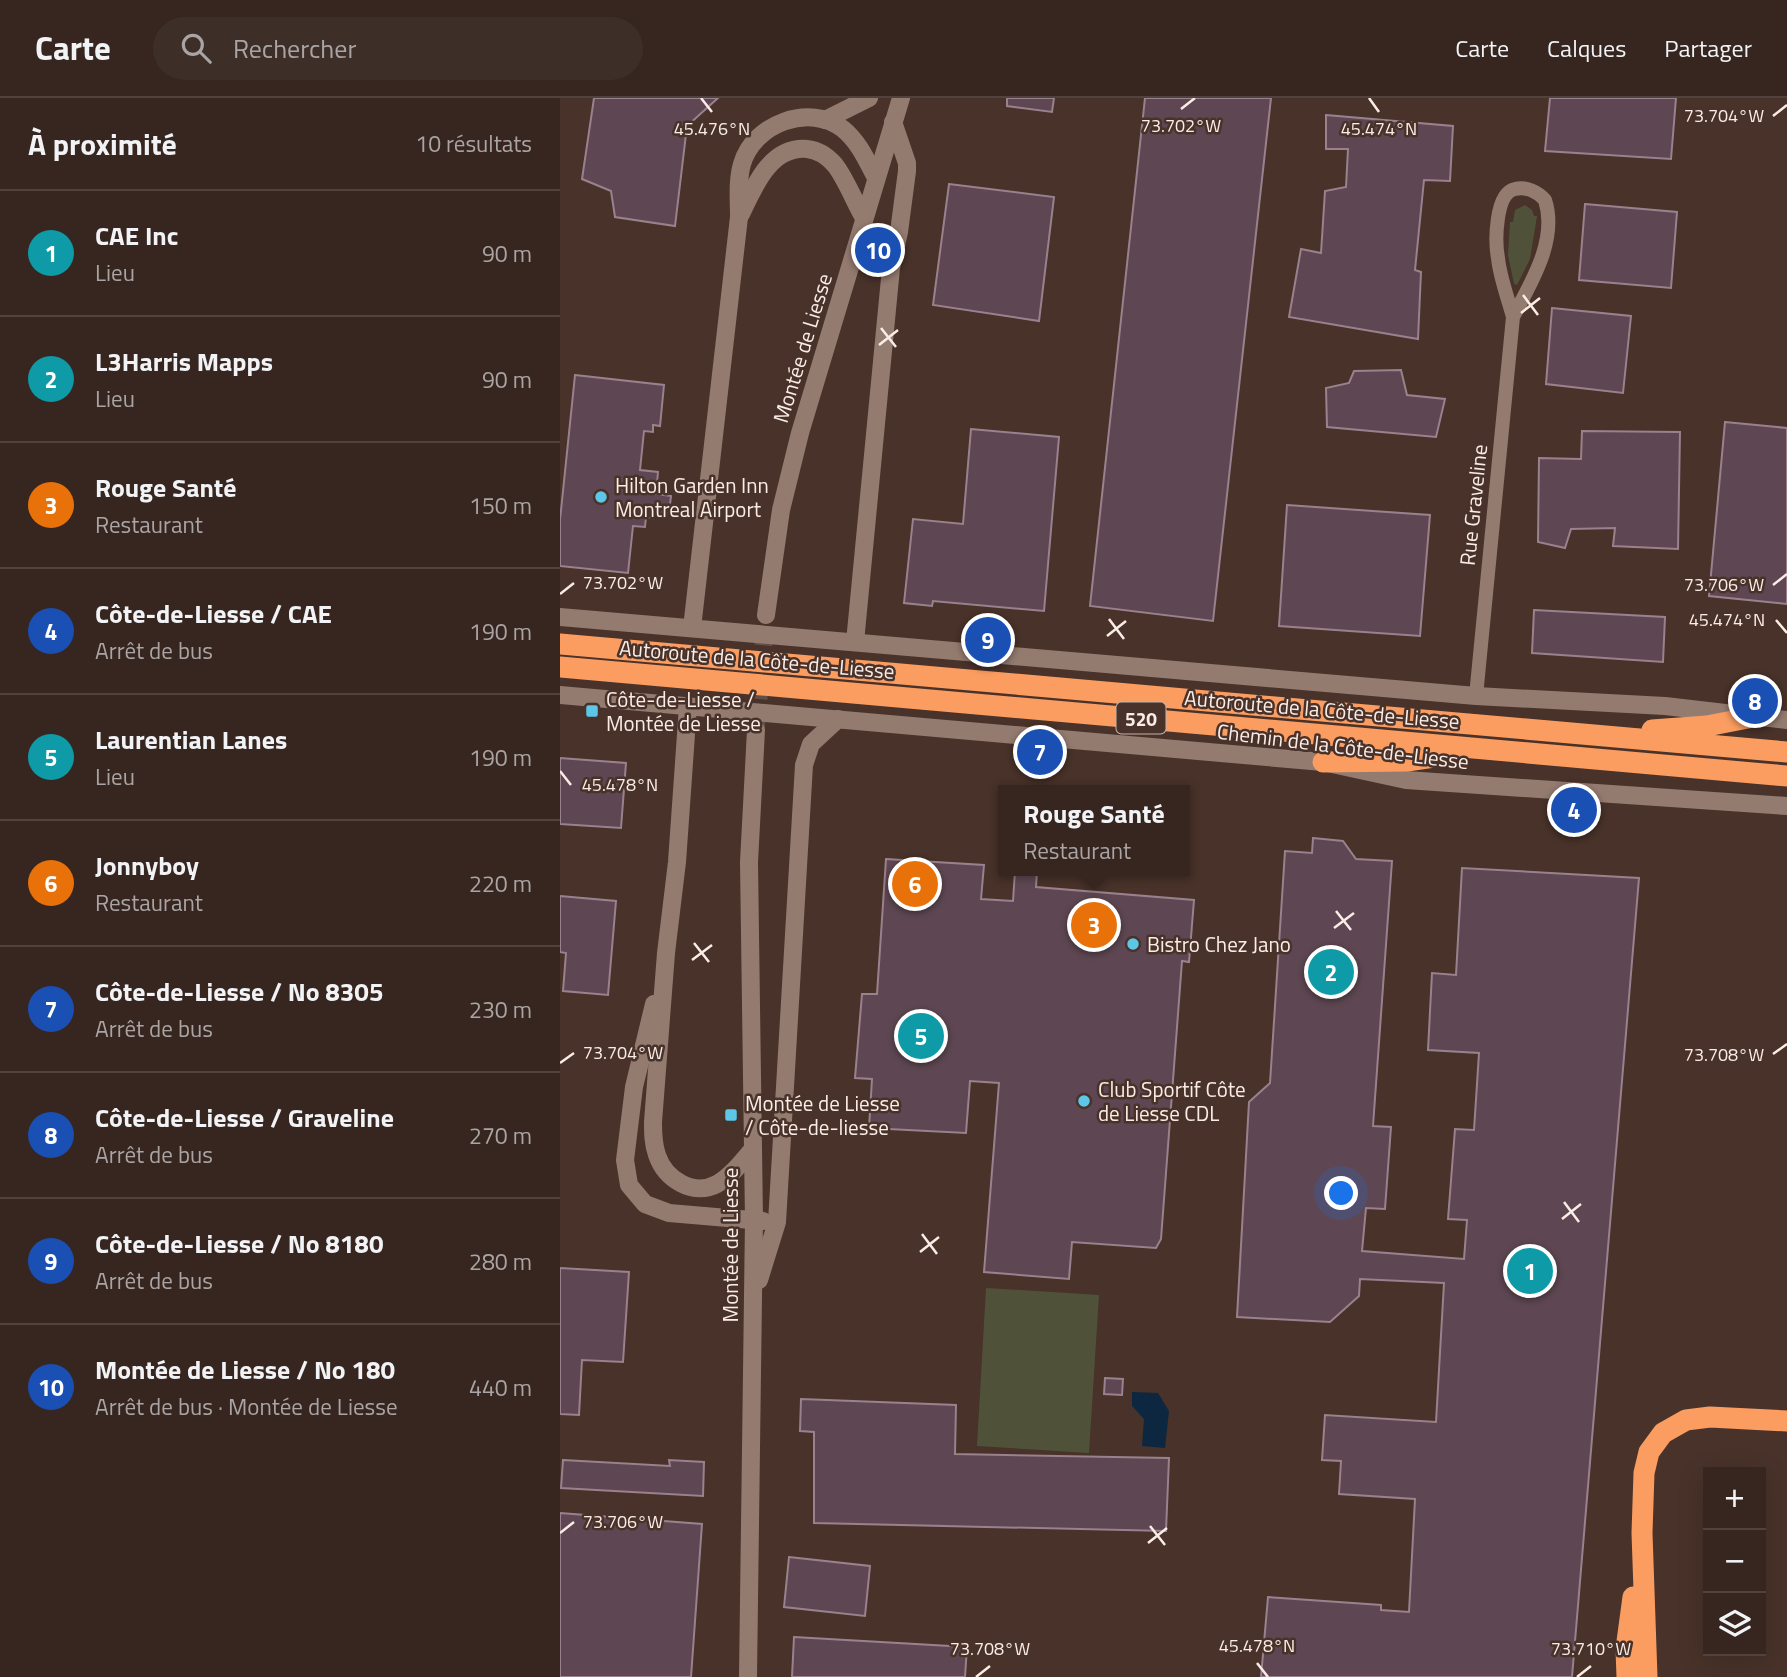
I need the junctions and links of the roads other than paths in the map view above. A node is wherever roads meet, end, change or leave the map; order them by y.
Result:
1 (869, 98) edge
2 (901, 98) edge
3 (825, 120) junction
4 (892, 122) junction
5 (876, 178) junction
6 (740, 217) junction
7 (864, 219) junction
8 (1513, 317) junction
9 (766, 615) tunnel mouth
10 (560, 617) edge
11 (692, 628) junction
12 (855, 642) junction
13 (560, 644) edge
14 (560, 667) edge
15 (560, 695) edge
16 (1476, 696) junction
17 (688, 706) junction
18 (1758, 716) junction
19 (838, 719) junction
20 (1787, 720) edge
21 (756, 730) tunnel mouth
22 (1590, 735) junction
23 (1487, 749) junction
24 (1787, 752) edge
25 (1324, 762) junction
26 (1787, 776) edge
27 (1787, 806) edge
28 (666, 953) junction
29 (752, 1150) junction
30 (754, 1220) junction
31 (777, 1222) junction
32 (753, 1298) junction
33 (1787, 1421) edge
34 (1642, 1533) junction
35 (748, 1677) edge
36 (1627, 1677) edge
37 (1647, 1677) edge

1 - 3 street
2 - 4 street, Montée de Liesse
3 - 5 street
3 - 6 street
4 - 5 street, Montée de Liesse
4 - 12 street
5 - 7 street, Montée de Liesse
6 - 7 street
6 - 11 street
7 - 9 street, Montée de Liesse
8 - 8 street, Rue Graveline
8 - 16 street, Rue Graveline
10 - 11 street
11 - 12 street
12 - 16 street
13 - 22 highway, Autoroute de la Côte-de-Liesse / 520
14 - 23 highway, Autoroute de la Côte-de-Liesse / 520
15 - 17 street, Chemin de la Côte-de-Liesse
16 - 18 street
17 - 19 street, Chemin de la Côte-de-Liesse
17 - 28 street
18 - 20 street
18 - 22 highway
19 - 25 street, Chemin de la Côte-de-Liesse
19 - 31 street
21 - 29 street, Montée de Liesse
22 - 24 highway, Autoroute de la Côte-de-Liesse / 520
23 - 25 highway
23 - 26 highway, Autoroute de la Côte-de-Liesse / 520
25 - 27 street, Chemin de la Côte-de-Liesse
28 - 29 street
28 - 30 street
29 - 30 street, Montée de Liesse
30 - 31 street
30 - 32 street, Montée de Liesse
31 - 32 street
32 - 35 street, Montée de Liesse
33 - 34 highway
34 - 36 highway
34 - 37 highway

